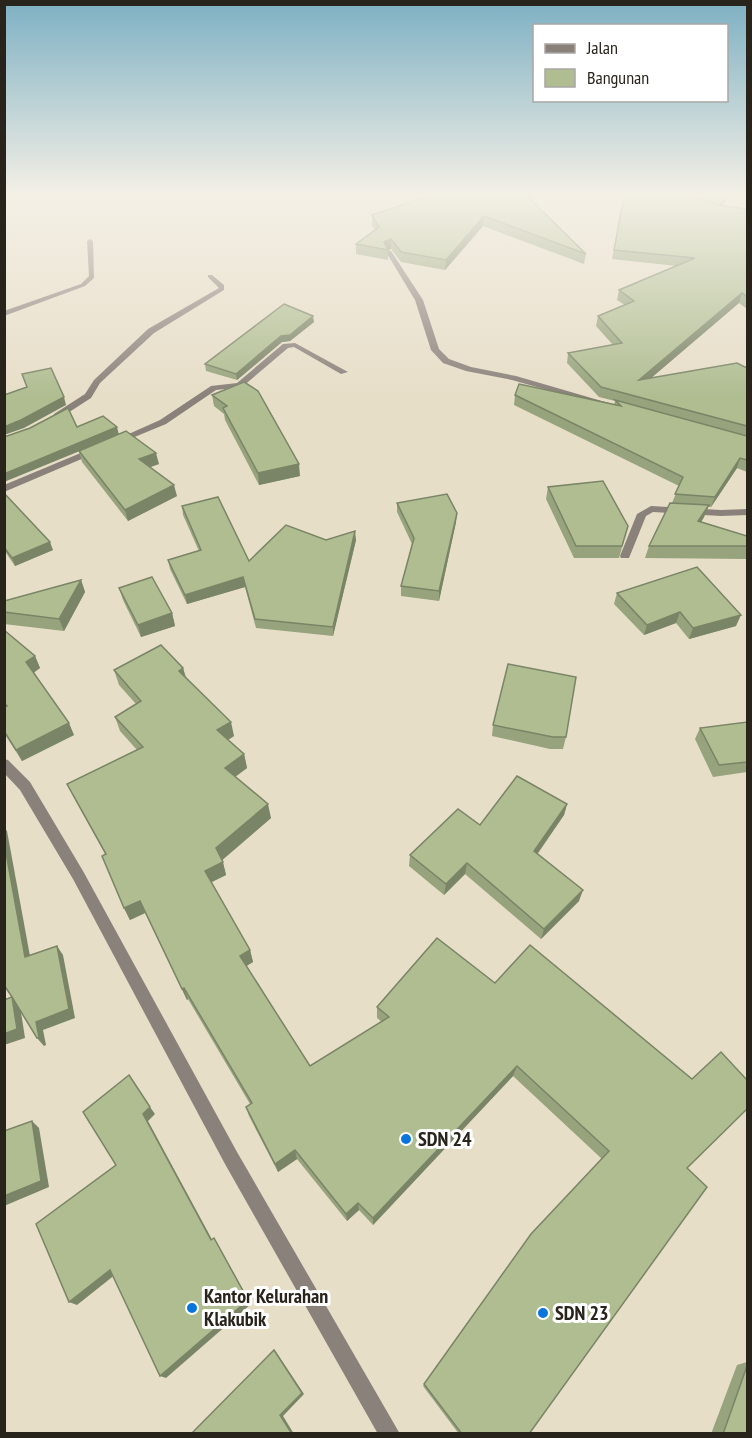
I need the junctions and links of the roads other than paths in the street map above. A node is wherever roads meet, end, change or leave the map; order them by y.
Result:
1 (91, 263) edge
2 (396, 263) edge
3 (210, 276) dead end
4 (4, 314) edge
5 (344, 372) dead end
6 (614, 406) edge
7 (46, 422) edge
8 (110, 444) edge
9 (99, 449) edge
10 (4, 489) edge
11 (747, 512) edge
12 (625, 556) edge
13 (4, 764) edge
14 (390, 1434) edge

1 - 4 street
2 - 6 street
3 - 7 street
5 - 8 street
9 - 10 street
11 - 12 street
13 - 14 street

